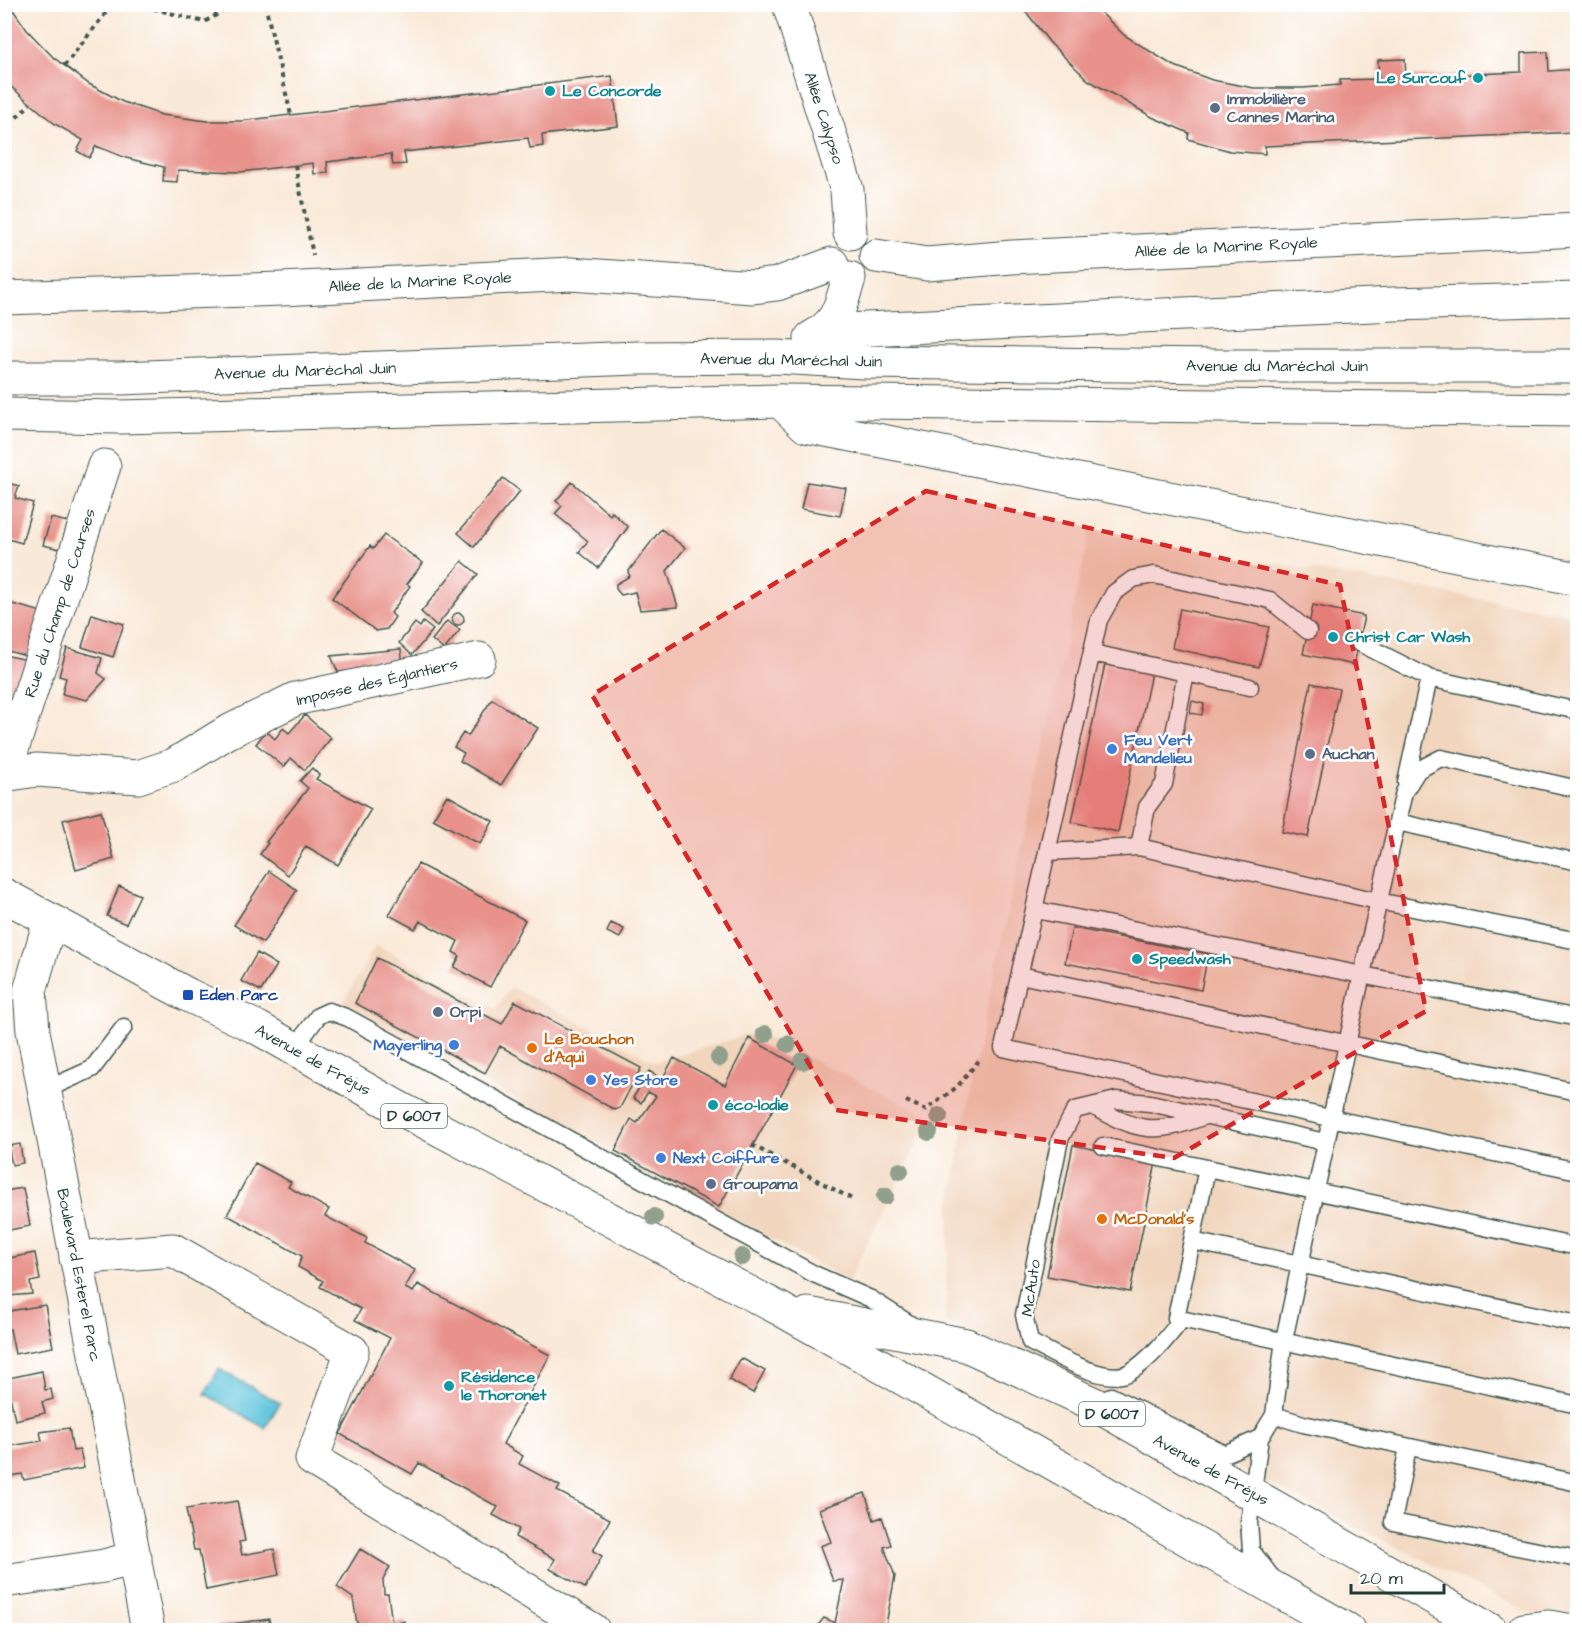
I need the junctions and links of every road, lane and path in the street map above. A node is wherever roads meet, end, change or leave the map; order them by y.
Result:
1 (113, 4) edge
2 (136, 4) edge
3 (236, 4) edge
4 (265, 4) edge
5 (789, 4) edge
6 (64, 66) dead end
7 (30, 104) dead end
8 (291, 115) dead end
9 (4, 130) edge
10 (295, 165) dead end
11 (1578, 230) edge
12 (850, 233) junction
13 (876, 256) junction
14 (841, 271) junction
15 (321, 287) junction
16 (4, 298) edge
17 (1578, 299) edge
18 (824, 331) junction
19 (777, 357) junction
20 (1578, 366) edge
21 (4, 378) edge
22 (780, 401) junction
23 (1578, 410) edge
24 (4, 415) edge
25 (104, 466) dead end
26 (1578, 579) edge
27 (1308, 631) dead end
28 (1358, 642) dead end
29 (1092, 653) junction
30 (479, 659) dead end
31 (1186, 673) junction
32 (1429, 678) junction
33 (1250, 687) dead end
34 (1578, 711) edge
35 (4, 774) edge
36 (1578, 789) edge
37 (1404, 792) junction
38 (1397, 822) junction
39 (1139, 847) junction
40 (1048, 852) junction
41 (1578, 862) edge
42 (4, 895) edge
43 (1378, 901) junction
44 (1036, 910) junction
45 (50, 920) junction
46 (1578, 941) edge
47 (1362, 974) junction
48 (1020, 975) junction
49 (1578, 1018) edge
50 (124, 1027) dead end
51 (1347, 1044) junction
52 (1003, 1048) junction
53 (294, 1049) junction
54 (43, 1091) junction
55 (1578, 1092) edge
56 (906, 1101) dead end
57 (1092, 1106) junction
58 (1205, 1116) junction
59 (1331, 1119) junction
60 (1325, 1142) junction
61 (752, 1145) dead end
62 (1103, 1146) dead end
63 (1207, 1168) junction
64 (1578, 1171) edge
65 (1316, 1190) junction
66 (852, 1199) dead end
67 (1192, 1241) junction
68 (1578, 1247) edge
69 (76, 1258) junction
70 (1299, 1265) junction
71 (780, 1309) junction
72 (1182, 1319) junction
73 (1578, 1324) edge
74 (934, 1339) junction
75 (1284, 1340) junction
76 (1094, 1404) junction
77 (1578, 1405) edge
78 (1274, 1415) junction
79 (1260, 1438) junction
80 (1408, 1447) junction
81 (1578, 1483) edge
82 (1254, 1494) junction
83 (135, 1558) junction
84 (1578, 1559) edge
85 (4, 1581) edge
86 (1282, 1591) junction
87 (148, 1630) edge
88 (593, 1630) edge
89 (1348, 1630) edge
90 (1490, 1630) edge
91 (1524, 1630) edge
92 (1567, 1630) edge

1 - 6 path
2 - 3 path
4 - 8 path
5 - 12 main road, Allée Calypso
7 - 9 path
10 - 15 path
11 - 13 main road, Allée de la Marine Royale
12 - 13 main road
12 - 14 main road
13 - 14 main road
14 - 15 main road, Allée de la Marine Royale
14 - 18 main road
15 - 16 main road, Allée de la Marine Royale
17 - 18 main road
18 - 19 main road
19 - 20 main road, Avenue du Maréchal Juin
19 - 21 main road, Avenue du Maréchal Juin
22 - 23 main road
22 - 24 main road
22 - 26 main road
25 - 35 main road, Rue du Champ de Courses
27 - 29 lane
28 - 32 lane
29 - 31 lane
29 - 40 lane
30 - 35 main road, Impasse des Églantiers
31 - 33 lane
31 - 39 lane
32 - 34 lane
32 - 37 lane
36 - 37 lane
37 - 38 lane
38 - 41 lane
38 - 43 lane
39 - 40 lane
39 - 43 lane
40 - 44 lane
42 - 45 main road, Avenue de Fréjus / D 6007
43 - 46 lane
43 - 47 lane
44 - 47 lane
44 - 48 lane
45 - 53 main road, Avenue de Fréjus / D 6007
45 - 54 main road, Boulevard Esterel Parc
47 - 49 lane
47 - 51 lane
48 - 51 lane
48 - 52 lane
50 - 54 lane
51 - 55 lane
51 - 59 lane
52 - 56 path
52 - 59 lane
53 - 71 main road, Avenue de Fréjus / D 6007
53 - 74 lane
54 - 69 main road, Boulevard Esterel Parc
57 - 58 lane, McAuto
57 - 58 lane
57 - 72 lane, McAuto
58 - 60 lane, McAuto
59 - 60 lane
59 - 64 lane
60 - 65 lane
61 - 66 path
62 - 63 lane
63 - 65 lane
63 - 67 lane
65 - 68 lane
65 - 70 lane
67 - 70 lane
67 - 72 lane
69 - 83 main road, Boulevard Esterel Parc
69 - 88 main road
70 - 73 lane
70 - 75 lane
71 - 74 main road, Avenue de Fréjus / D 6007
71 - 86 main road, Avenue de Fréjus / D 6007
72 - 75 lane
74 - 76 main road, Avenue de Fréjus / D 6007
75 - 77 lane
75 - 78 lane
76 - 79 lane
76 - 82 main road, Avenue de Fréjus / D 6007
78 - 79 lane
78 - 80 lane
79 - 82 lane
80 - 81 lane
80 - 84 lane
82 - 86 lane
82 - 90 main road, Avenue de Fréjus / D 6007
83 - 85 main road
83 - 87 main road, Boulevard Esterel Parc
86 - 89 main road, Avenue de Fréjus / D 6007
91 - 92 main road

